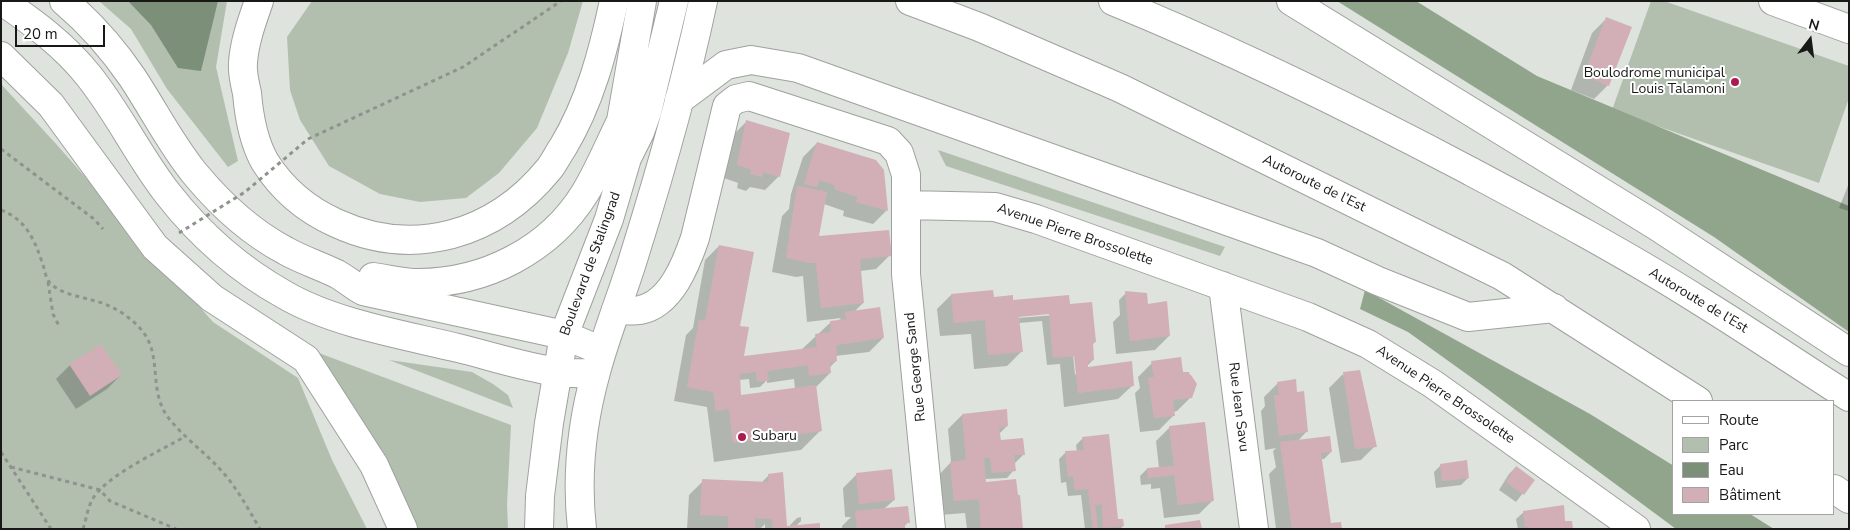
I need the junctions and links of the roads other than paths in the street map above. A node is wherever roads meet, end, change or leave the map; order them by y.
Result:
1 (2, 1) edge
2 (64, 1) edge
3 (259, 1) edge
4 (614, 1) edge
5 (642, 1) edge
6 (674, 1) edge
7 (703, 1) edge
8 (910, 1) edge
9 (1112, 1) edge
10 (1291, 1) edge
11 (1773, 1) edge
12 (1849, 29) edge
13 (1, 56) edge
14 (679, 100) junction
15 (621, 122) junction
16 (627, 158) junction
17 (907, 205) junction
18 (339, 275) junction
19 (1223, 286) junction
20 (1554, 308) junction
21 (616, 310) junction
22 (564, 335) junction
23 (1849, 352) edge
24 (599, 362) junction
25 (558, 373) junction
26 (1849, 397) edge
27 (1696, 400) edge
28 (1835, 490) edge
29 (1849, 500) edge
30 (1633, 528) edge
31 (403, 529) edge
32 (539, 529) edge
33 (582, 529) edge
34 (931, 529) edge
35 (1254, 529) edge

1 - 25 main road
2 - 18 main road
3 - 4 main road
5 - 15 main road, Boulevard de Stalingrad
6 - 16 main road
7 - 14 main road
8 - 20 main road, Autoroute de l’Est
9 - 26 main road, Autoroute de l’Est
10 - 23 main road
11 - 12 main road
13 - 31 main road
14 - 20 main road
14 - 21 main road
15 - 16 main road, Boulevard de Stalingrad
15 - 18 main road
16 - 22 main road, Boulevard de Stalingrad
17 - 19 main road, Avenue Pierre Brossolette
17 - 21 main road
17 - 34 main road, Rue George Sand
18 - 22 main road
19 - 30 main road, Avenue Pierre Brossolette
19 - 35 main road, Rue Jean Savu
20 - 27 main road, Autoroute de l’Est
21 - 24 main road
22 - 24 main road
22 - 25 main road, Boulevard de Stalingrad
24 - 25 main road
24 - 33 main road
25 - 32 main road, Boulevard de Stalingrad
28 - 29 main road

